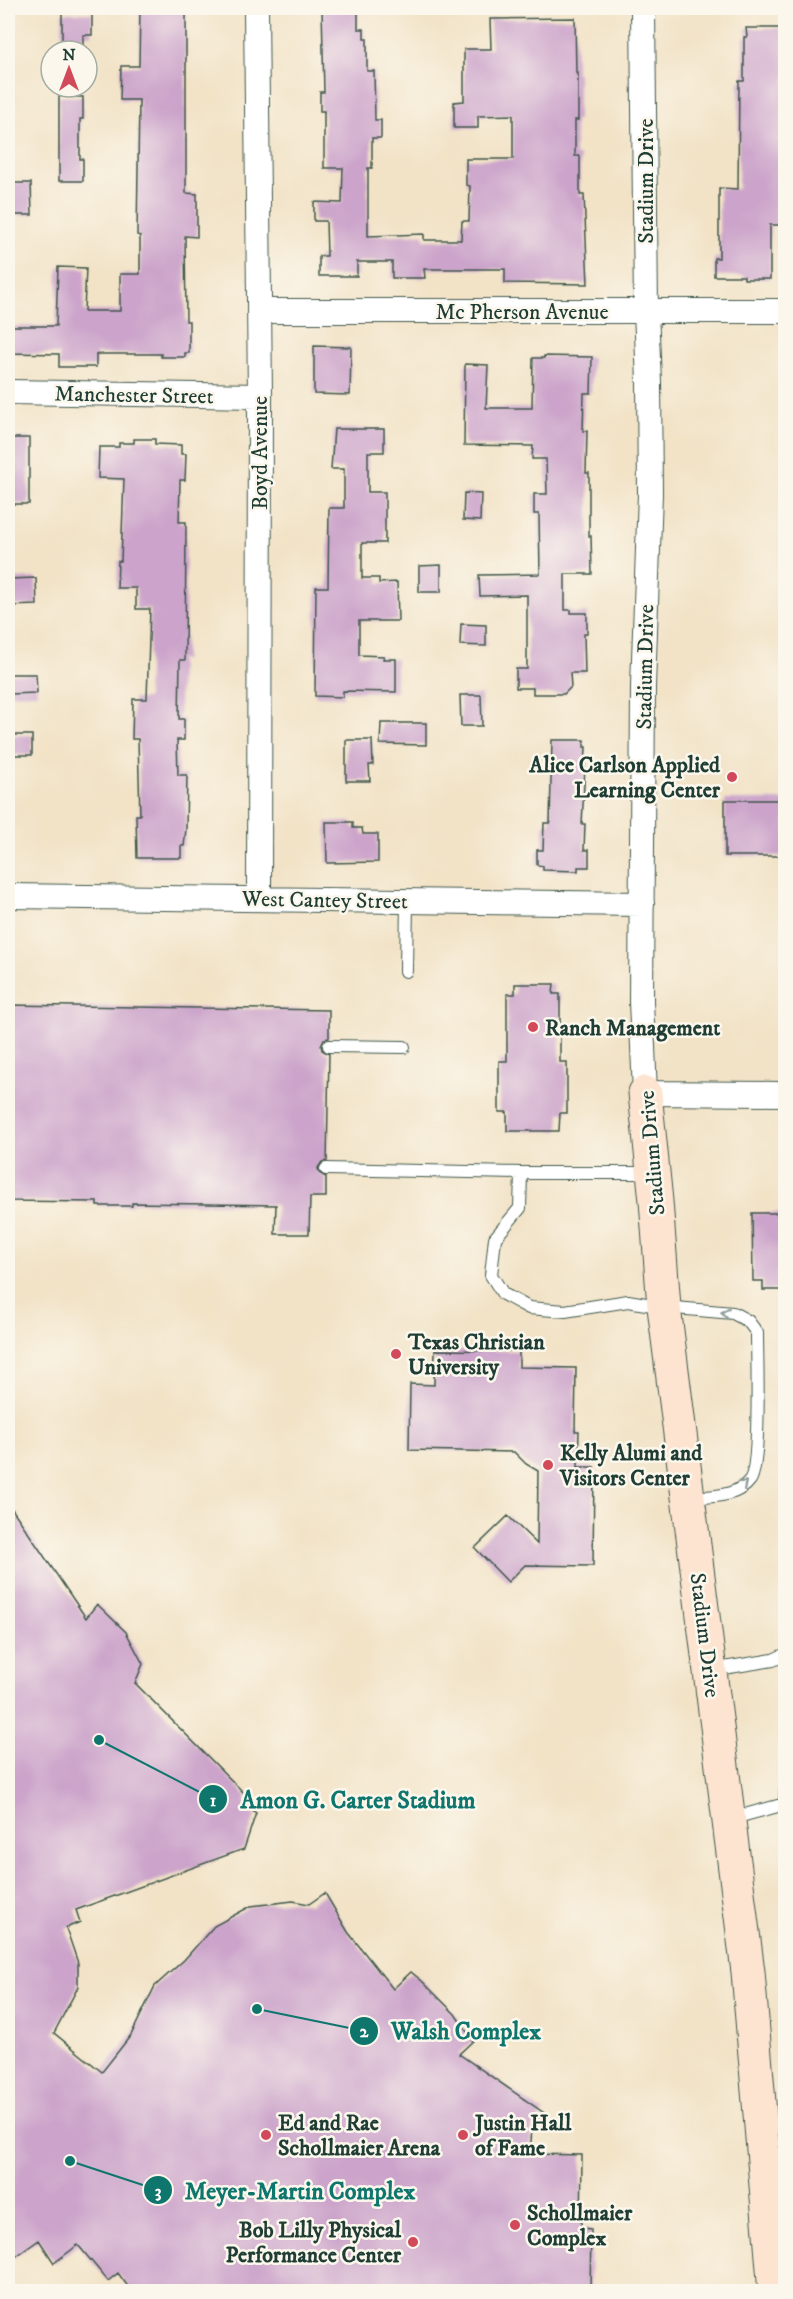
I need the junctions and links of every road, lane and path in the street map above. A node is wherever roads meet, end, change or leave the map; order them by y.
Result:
1 (256, 8) edge
2 (643, 8) edge
3 (259, 311) junction
4 (646, 311) junction
5 (786, 311) edge
6 (8, 392) edge
7 (260, 396) junction
8 (8, 896) edge
9 (259, 898) junction
10 (407, 900) junction
11 (642, 904) junction
12 (406, 971) dead end
13 (329, 1046) dead end
14 (404, 1047) dead end
15 (645, 1093) junction
16 (786, 1094) edge
17 (327, 1169) dead end
18 (521, 1173) junction
19 (653, 1173) junction
20 (664, 1307) junction
21 (689, 1498) junction
22 (786, 1654) edge
23 (710, 1670) junction
24 (786, 1785) edge
25 (729, 1820) junction
26 (775, 2292) edge

1 - 3 street, Boyd Avenue
2 - 4 street, Stadium Drive
3 - 4 street, Mc Pherson Avenue
3 - 7 street, Boyd Avenue
4 - 5 street, Mc Pherson Avenue
4 - 11 street, Stadium Drive
6 - 7 street, Manchester Street
7 - 9 street, Boyd Avenue
8 - 9 street, West Cantey Street
9 - 10 street, West Cantey Street
10 - 11 street, West Cantey Street
10 - 12 lane
11 - 15 street, Stadium Drive
13 - 14 lane
15 - 16 street
15 - 19 street, Stadium Drive
17 - 18 lane
18 - 19 lane
18 - 20 lane
19 - 20 street, Stadium Drive
20 - 21 street, Stadium Drive
21 -> 20 lane
21 - 23 street, Stadium Drive
22 - 23 lane
23 - 25 street, Stadium Drive
24 - 25 lane
25 - 26 street, Stadium Drive

